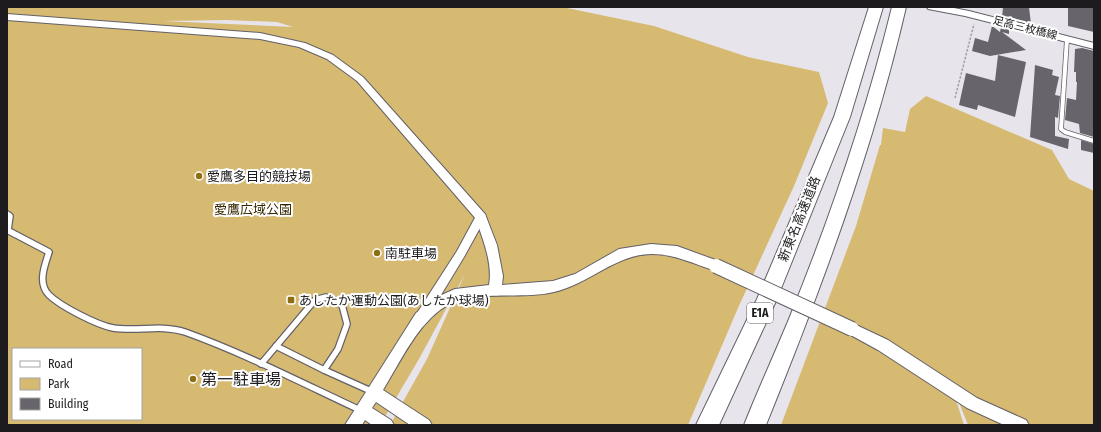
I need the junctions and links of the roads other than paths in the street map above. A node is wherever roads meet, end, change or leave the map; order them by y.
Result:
1 (899, 7) edge
2 (934, 7) edge
3 (875, 10) edge
4 (965, 10) edge
5 (7, 17) edge
6 (1067, 39) junction
7 (1094, 46) edge
8 (1094, 141) edge
9 (7, 214) edge
10 (481, 217) junction
11 (8, 230) edge
12 (494, 291) junction
13 (421, 317) junction
14 (276, 346) junction
15 (261, 364) junction
16 (324, 370) junction
17 (375, 393) junction
18 (363, 411) junction
19 (353, 425) edge
20 (386, 425) edge
21 (424, 425) edge
22 (707, 425) edge
23 (755, 425) edge
24 (1021, 425) edge

1 - 23 highway
2 - 4 main road, 足高三枚橋線
3 - 22 highway, 新東名高速道路 / E1A
4 - 6 main road, 足高三枚橋線
5 - 10 street
6 - 7 main road, 足高三枚橋線
6 - 8 lane
9 - 11 lane
10 - 12 street
10 - 13 street
11 - 15 lane
12 - 13 street
12 - 24 street, bridge
13 - 17 street
14 - 15 lane
14 - 16 lane
14 - 16 lane
15 - 18 lane
16 - 17 lane
17 - 18 street
17 - 21 street
18 - 19 street
18 - 20 street

